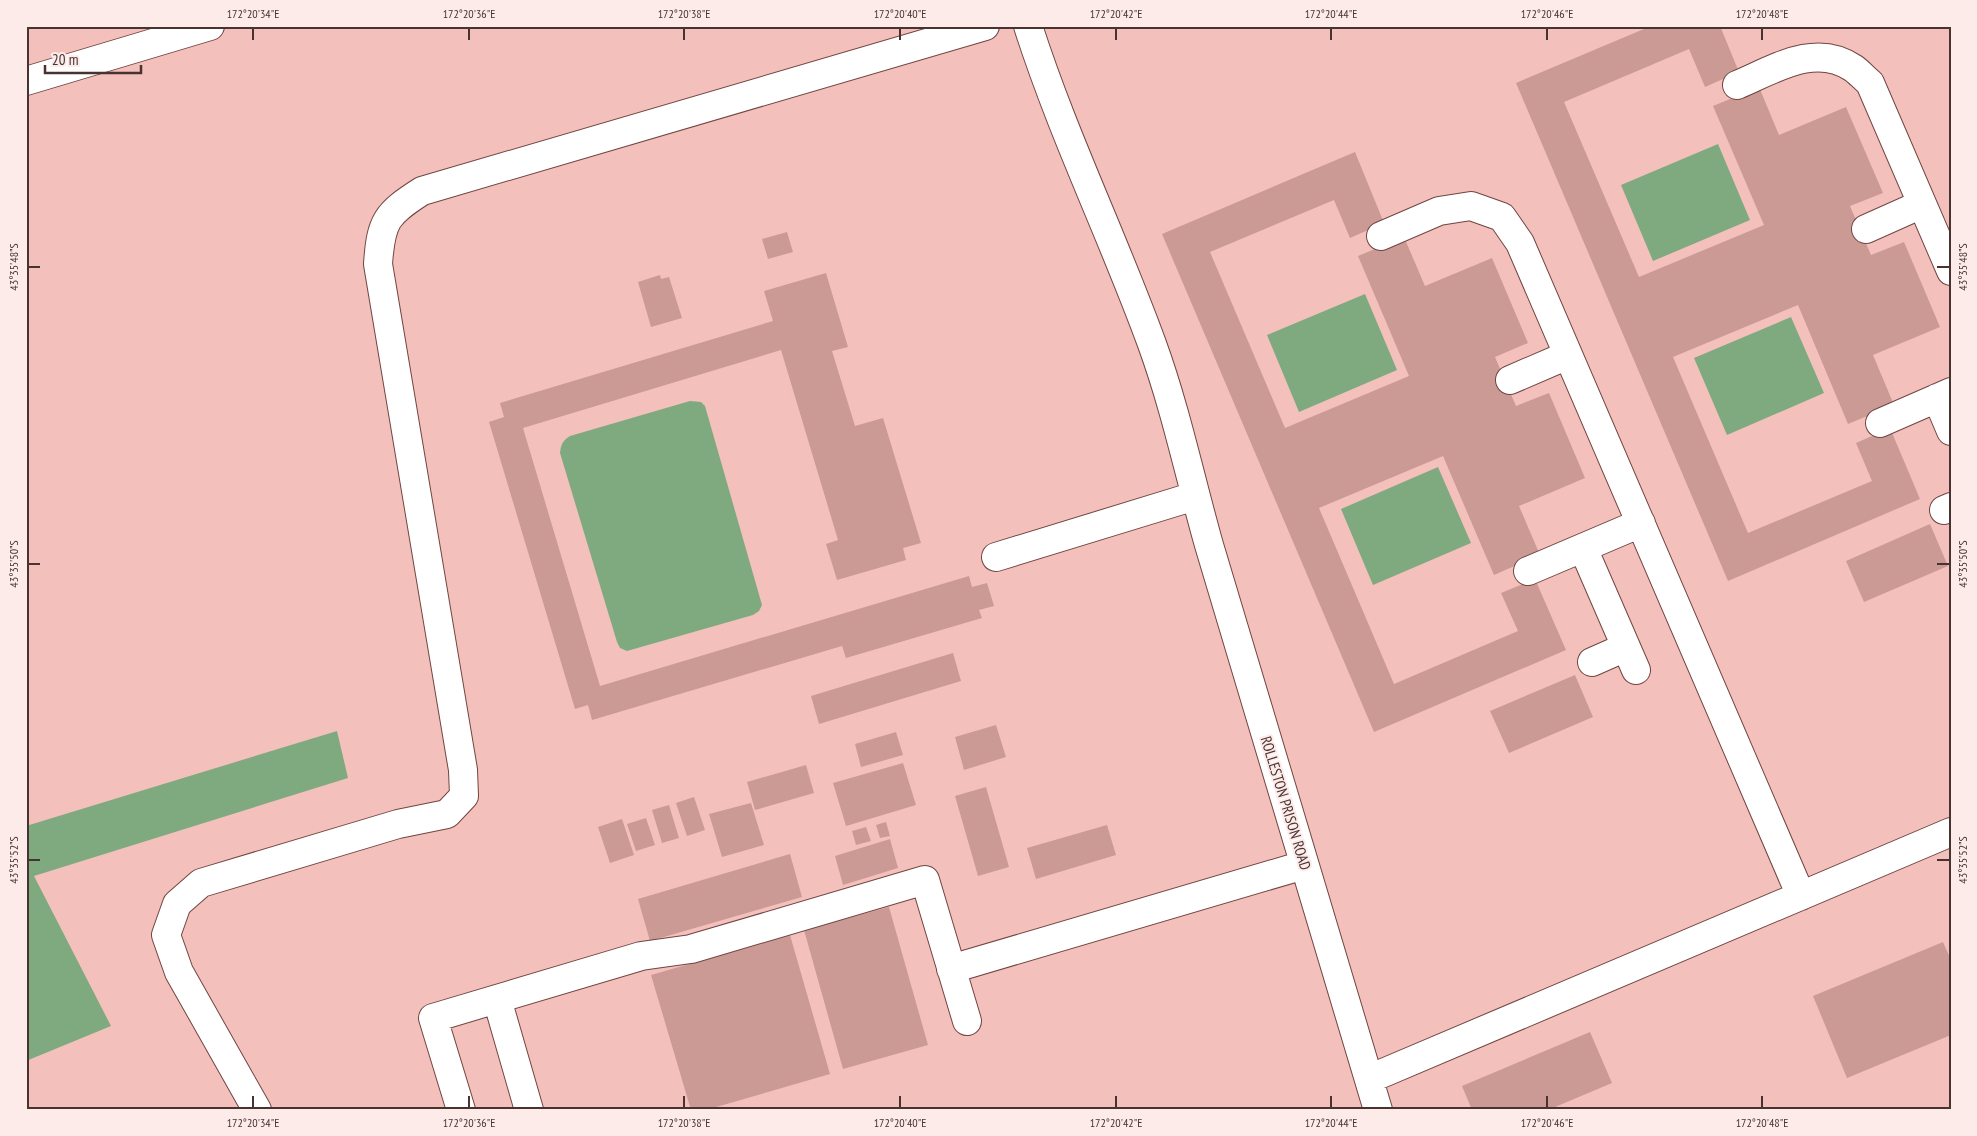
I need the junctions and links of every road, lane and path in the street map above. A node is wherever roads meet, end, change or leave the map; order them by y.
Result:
1 (210, 26) edge
2 (985, 26) edge
3 (1028, 26) edge
4 (26, 81) edge
5 (1737, 85) dead end
6 (1922, 204) junction
7 (1866, 229) dead end
8 (1381, 236) dead end
9 (1951, 271) edge
10 (1568, 355) junction
11 (1510, 380) dead end
12 (1944, 395) edge
13 (1880, 423) dead end
14 (1951, 431) edge
15 (1196, 496) junction
16 (1641, 523) junction
17 (1584, 548) junction
18 (996, 557) dead end
19 (1528, 572) dead end
20 (1592, 662) dead end
21 (1951, 832) edge
22 (1304, 864) junction
23 (1801, 896) junction
24 (951, 969) junction
25 (497, 999) junction
26 (967, 1021) dead end
27 (1369, 1079) junction
28 (257, 1110) edge
29 (461, 1110) edge
30 (529, 1110) edge
31 (1378, 1110) edge

1 - 4 street
2 - 28 street
3 - 15 street, ROLLESTON PRISON ROAD
5 - 6 street
6 - 7 street
6 - 9 street
8 - 10 street
10 - 11 street
10 - 16 street
12 - 13 street
12 - 14 street
15 - 18 street
15 - 22 street, ROLLESTON PRISON ROAD
16 - 17 street
16 - 23 street
17 - 19 street
17 - 20 street
21 - 23 street
22 - 24 street
22 - 27 street, ROLLESTON PRISON ROAD
23 - 27 street
24 - 25 street
24 - 26 street
25 - 29 street
25 - 30 street
27 - 31 street, ROLLESTON PRISON ROAD

